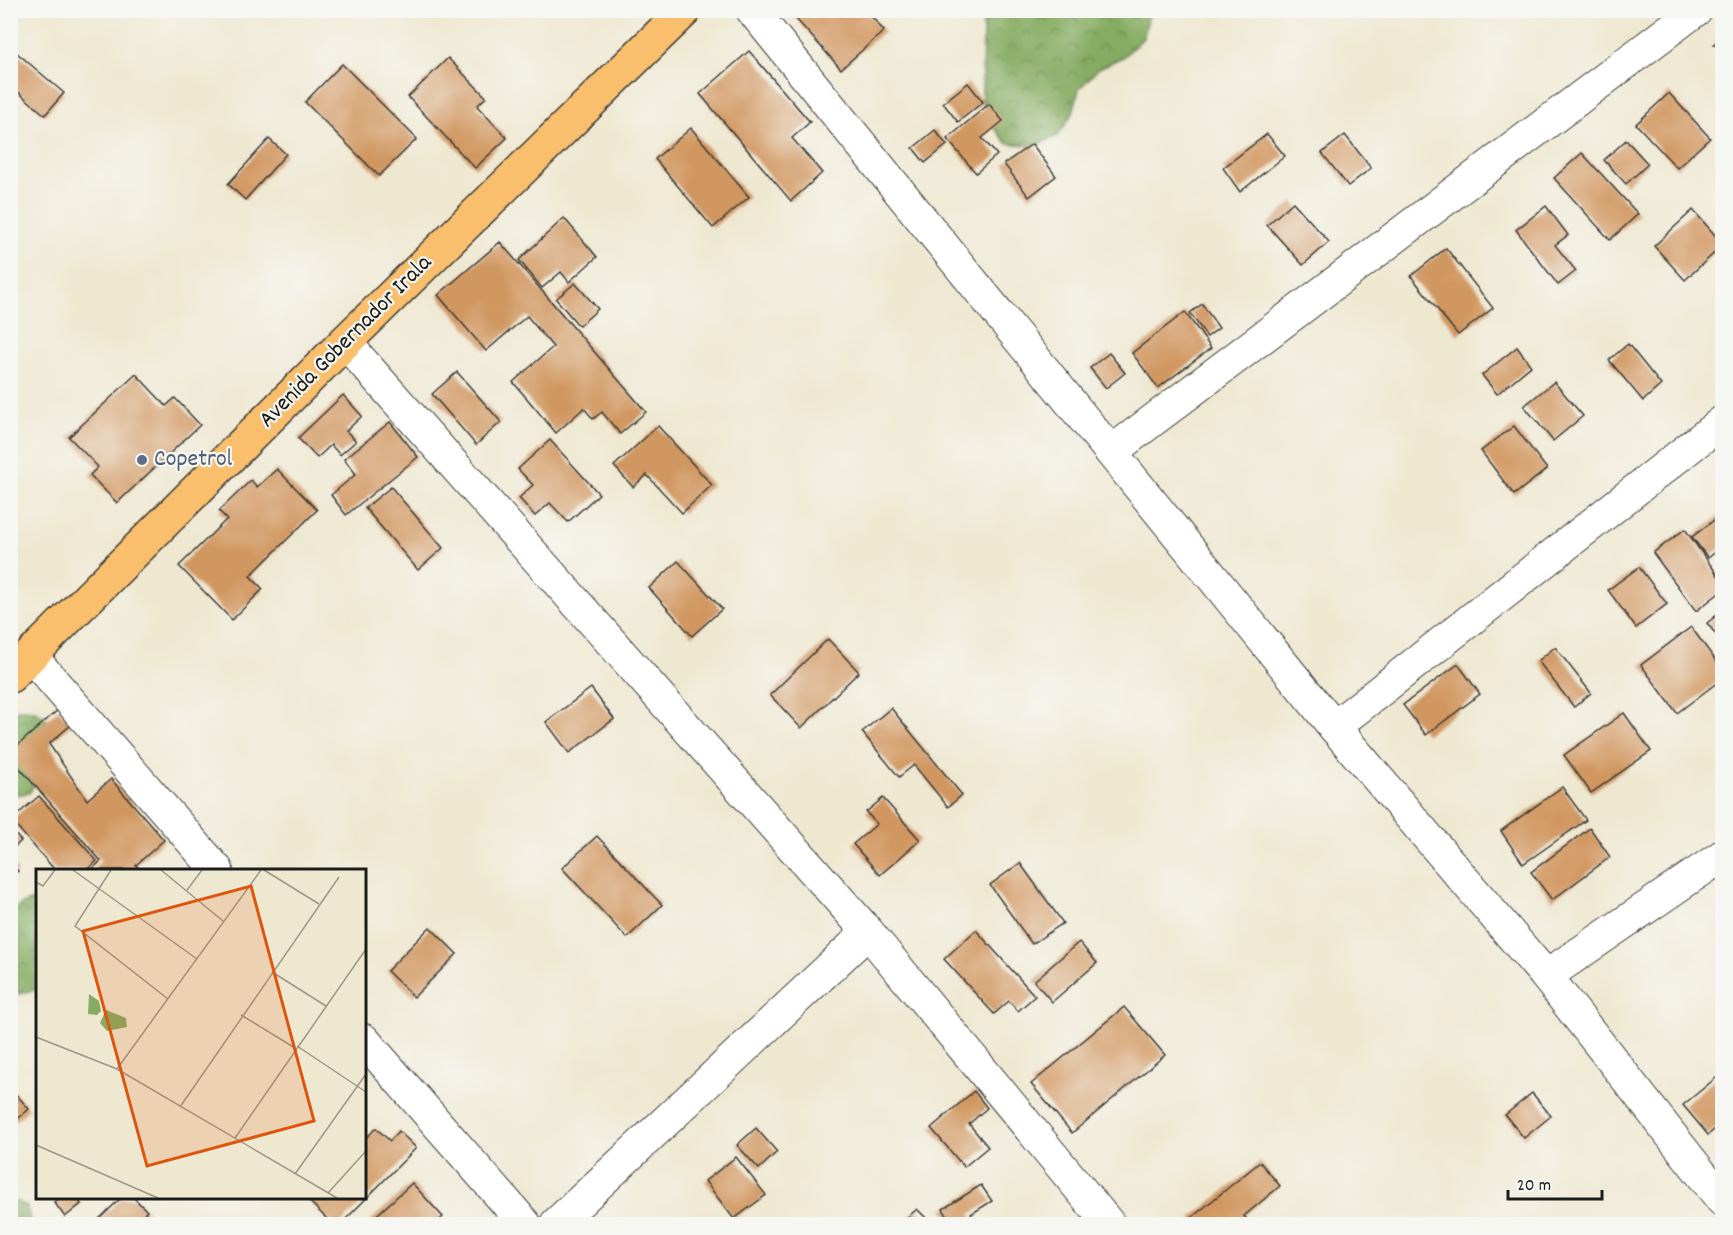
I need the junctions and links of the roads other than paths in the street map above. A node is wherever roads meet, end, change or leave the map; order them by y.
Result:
1 (686, 10) edge
2 (752, 10) edge
3 (1696, 10) edge
4 (345, 342) junction
5 (1722, 422) edge
6 (1111, 452) junction
7 (21, 666) edge
8 (1335, 727) junction
9 (1722, 856) edge
10 (216, 869) edge
11 (868, 932) junction
12 (1546, 976) junction
13 (366, 1042) edge
14 (1722, 1200) edge
15 (1102, 1222) edge
16 (525, 1224) edge
17 (556, 1224) edge

1 - 4 main road, Avenida Gobernador Irala
2 - 6 street
3 - 6 street
4 - 7 main road, Avenida Gobernador Irala
4 - 11 street
5 - 8 street
6 - 8 street
7 - 10 street
8 - 12 street
9 - 12 street
11 - 15 street
11 - 17 street
12 - 14 street
13 - 16 street

